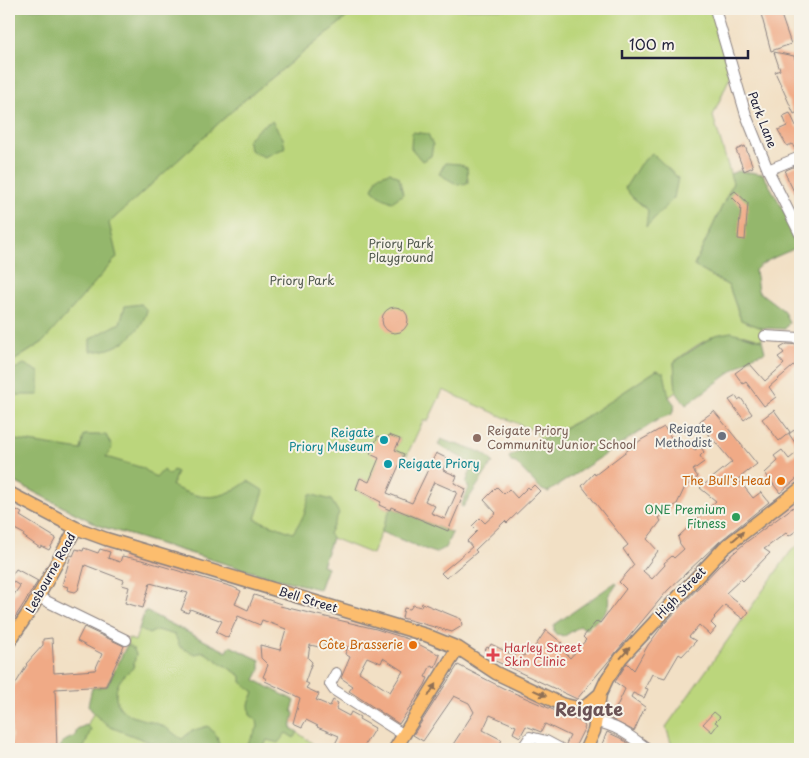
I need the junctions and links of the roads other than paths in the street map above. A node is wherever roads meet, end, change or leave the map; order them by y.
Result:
1 (715, 9) edge
2 (800, 157) edge
3 (768, 170) junction
4 (800, 234) edge
5 (765, 336) dead end
6 (800, 338) edge
7 (800, 489) edge
8 (9, 494) edge
9 (76, 528) junction
10 (38, 597) junction
11 (126, 640) dead end
12 (444, 641) junction
13 (9, 642) edge
14 (458, 648) junction
15 (448, 662) junction
16 (336, 673) dead end
17 (600, 694) junction
18 (596, 722) junction
19 (404, 735) junction
20 (395, 749) edge
21 (522, 749) edge
22 (561, 749) edge
23 (586, 749) edge
24 (648, 749) edge

1 - 3 street, Park Lane
2 - 3 street
3 - 4 street, Park Lane
5 - 6 street
17 -> 7 main road, High Street
8 - 9 main road, Bell Street
9 - 10 main road, Lesbourne Road
9 - 12 main road, Bell Street
10 - 11 street
10 - 13 main road, Lesbourne Road
12 - 14 main road, Bell Street
12 - 15 main road
14 - 15 main road
14 -> 17 main road, Bell Street
19 -> 15 main road
16 - 19 street
17 - 18 main road, High Street
18 - 23 main road, High Street
18 - 24 street
19 - 20 main road
21 - 22 street

